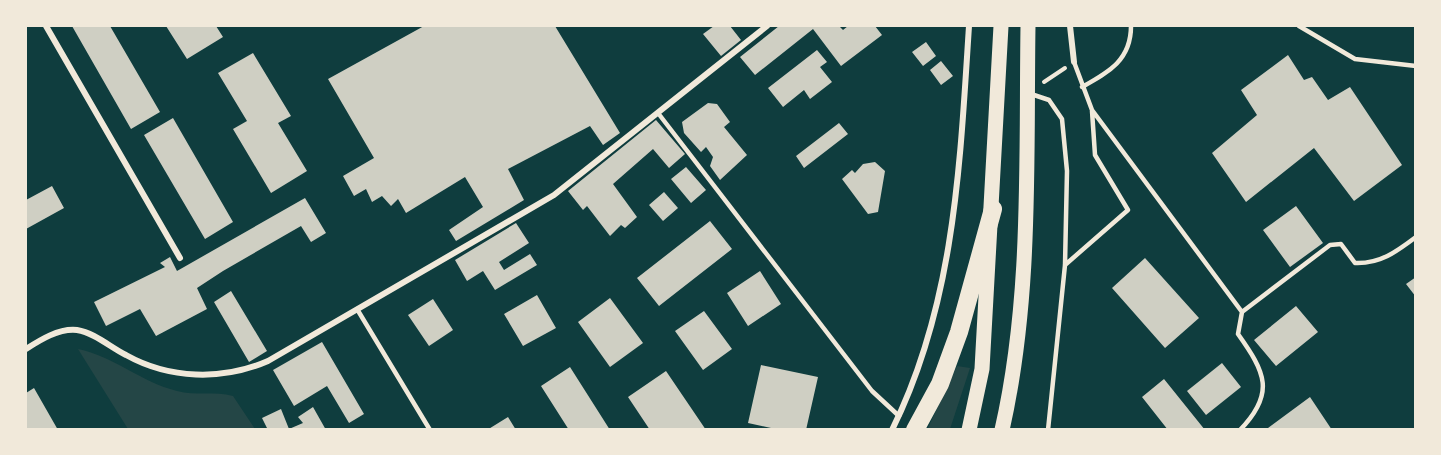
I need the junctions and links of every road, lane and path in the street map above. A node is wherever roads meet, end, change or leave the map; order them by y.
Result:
1 (46, 26) edge
2 (767, 26) edge
3 (969, 26) edge
4 (1001, 26) edge
5 (1028, 26) edge
6 (1070, 26) edge
7 (1131, 26) edge
8 (1299, 26) edge
9 (1074, 62) junction
10 (1416, 66) edge
11 (1082, 87) junction
12 (1027, 93) junction
13 (1092, 110) junction
14 (658, 113) junction
15 (993, 209) junction
16 (1416, 237) edge
17 (180, 258) dead end
18 (1065, 265) junction
19 (357, 309) junction
20 (1242, 312) junction
21 (26, 349) edge
22 (899, 416) junction
23 (430, 429) edge
24 (892, 429) edge
25 (915, 429) edge
26 (969, 429) edge
27 (1002, 429) edge
28 (1048, 429) edge
29 (1240, 429) edge

1 - 17 street
2 - 14 street
3 - 22 street
4 - 15 main road
5 - 12 main road
6 - 9 street
7 - 11 lane
8 - 10 lane
9 - 11 lane
9 - 12 path
11 - 13 lane
12 - 18 lane
12 - 27 main road
13 - 18 lane
13 - 20 lane
14 - 19 street
14 - 22 lane
15 - 25 highway
15 - 26 main road
16 - 20 lane
18 - 28 lane
19 - 21 street
19 - 23 lane
20 - 29 lane
22 - 24 street

